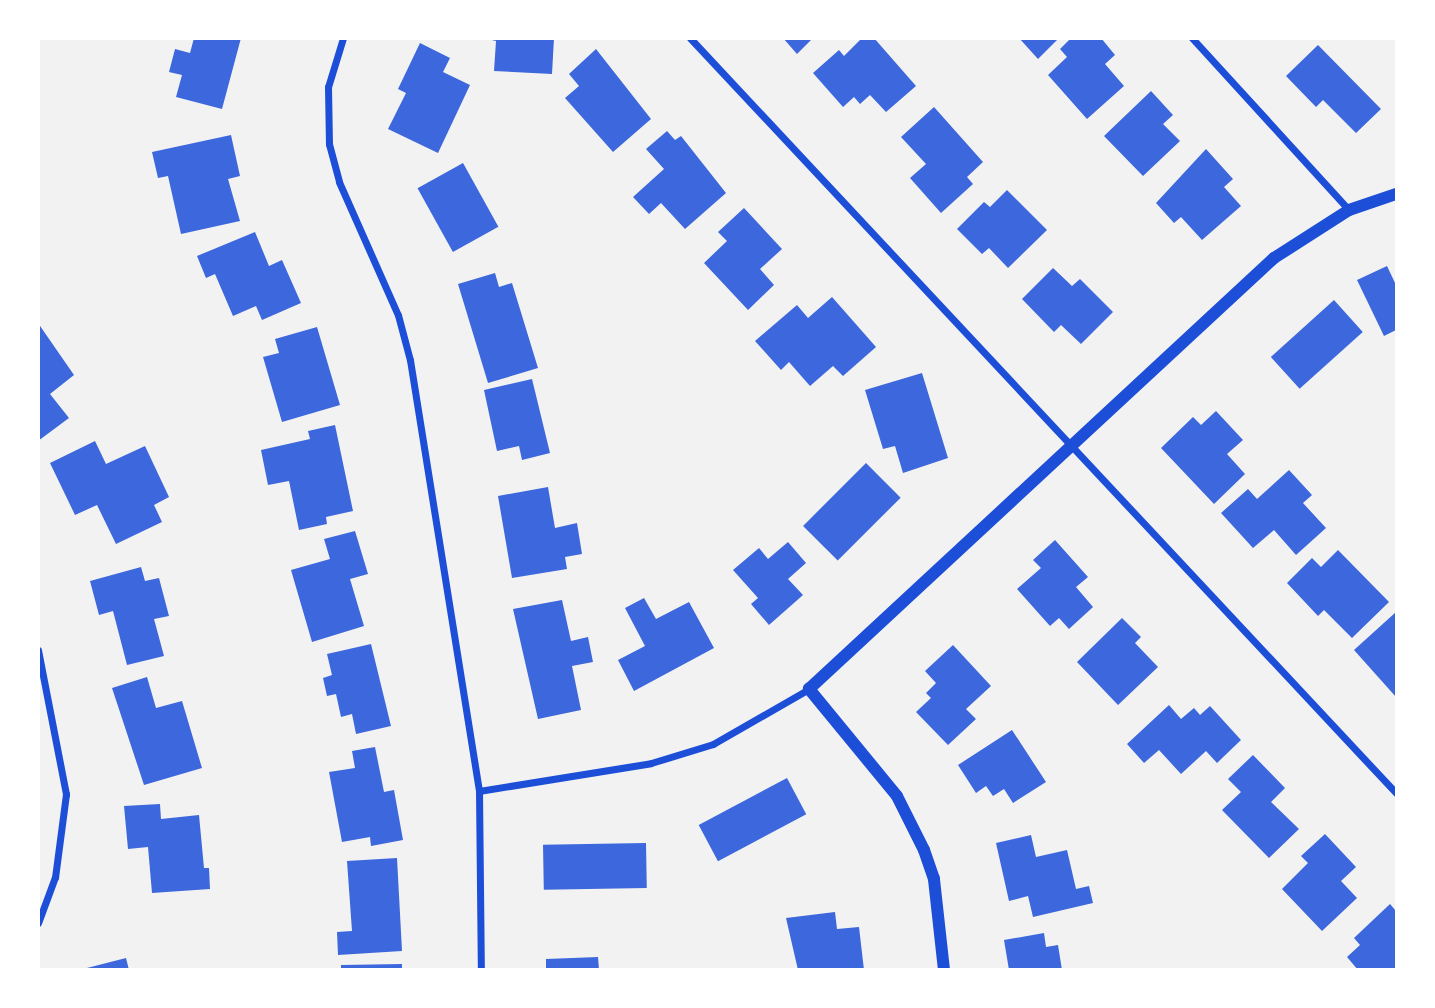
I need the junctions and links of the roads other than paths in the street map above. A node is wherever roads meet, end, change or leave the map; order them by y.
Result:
1 (343, 38) edge
2 (690, 38) edge
3 (1192, 38) edge
4 (1396, 194) edge
5 (1349, 210) junction
6 (1072, 448) junction
7 (38, 650) edge
8 (809, 690) junction
9 (479, 791) junction
10 (1396, 793) edge
11 (38, 923) edge
12 (481, 970) edge
13 (944, 970) edge

1 - 9 street
2 - 6 street
3 - 5 street
4 - 5 street
5 - 6 street
6 - 8 street
6 - 10 street
7 - 11 street
8 - 9 street
8 - 13 street
9 - 12 street

